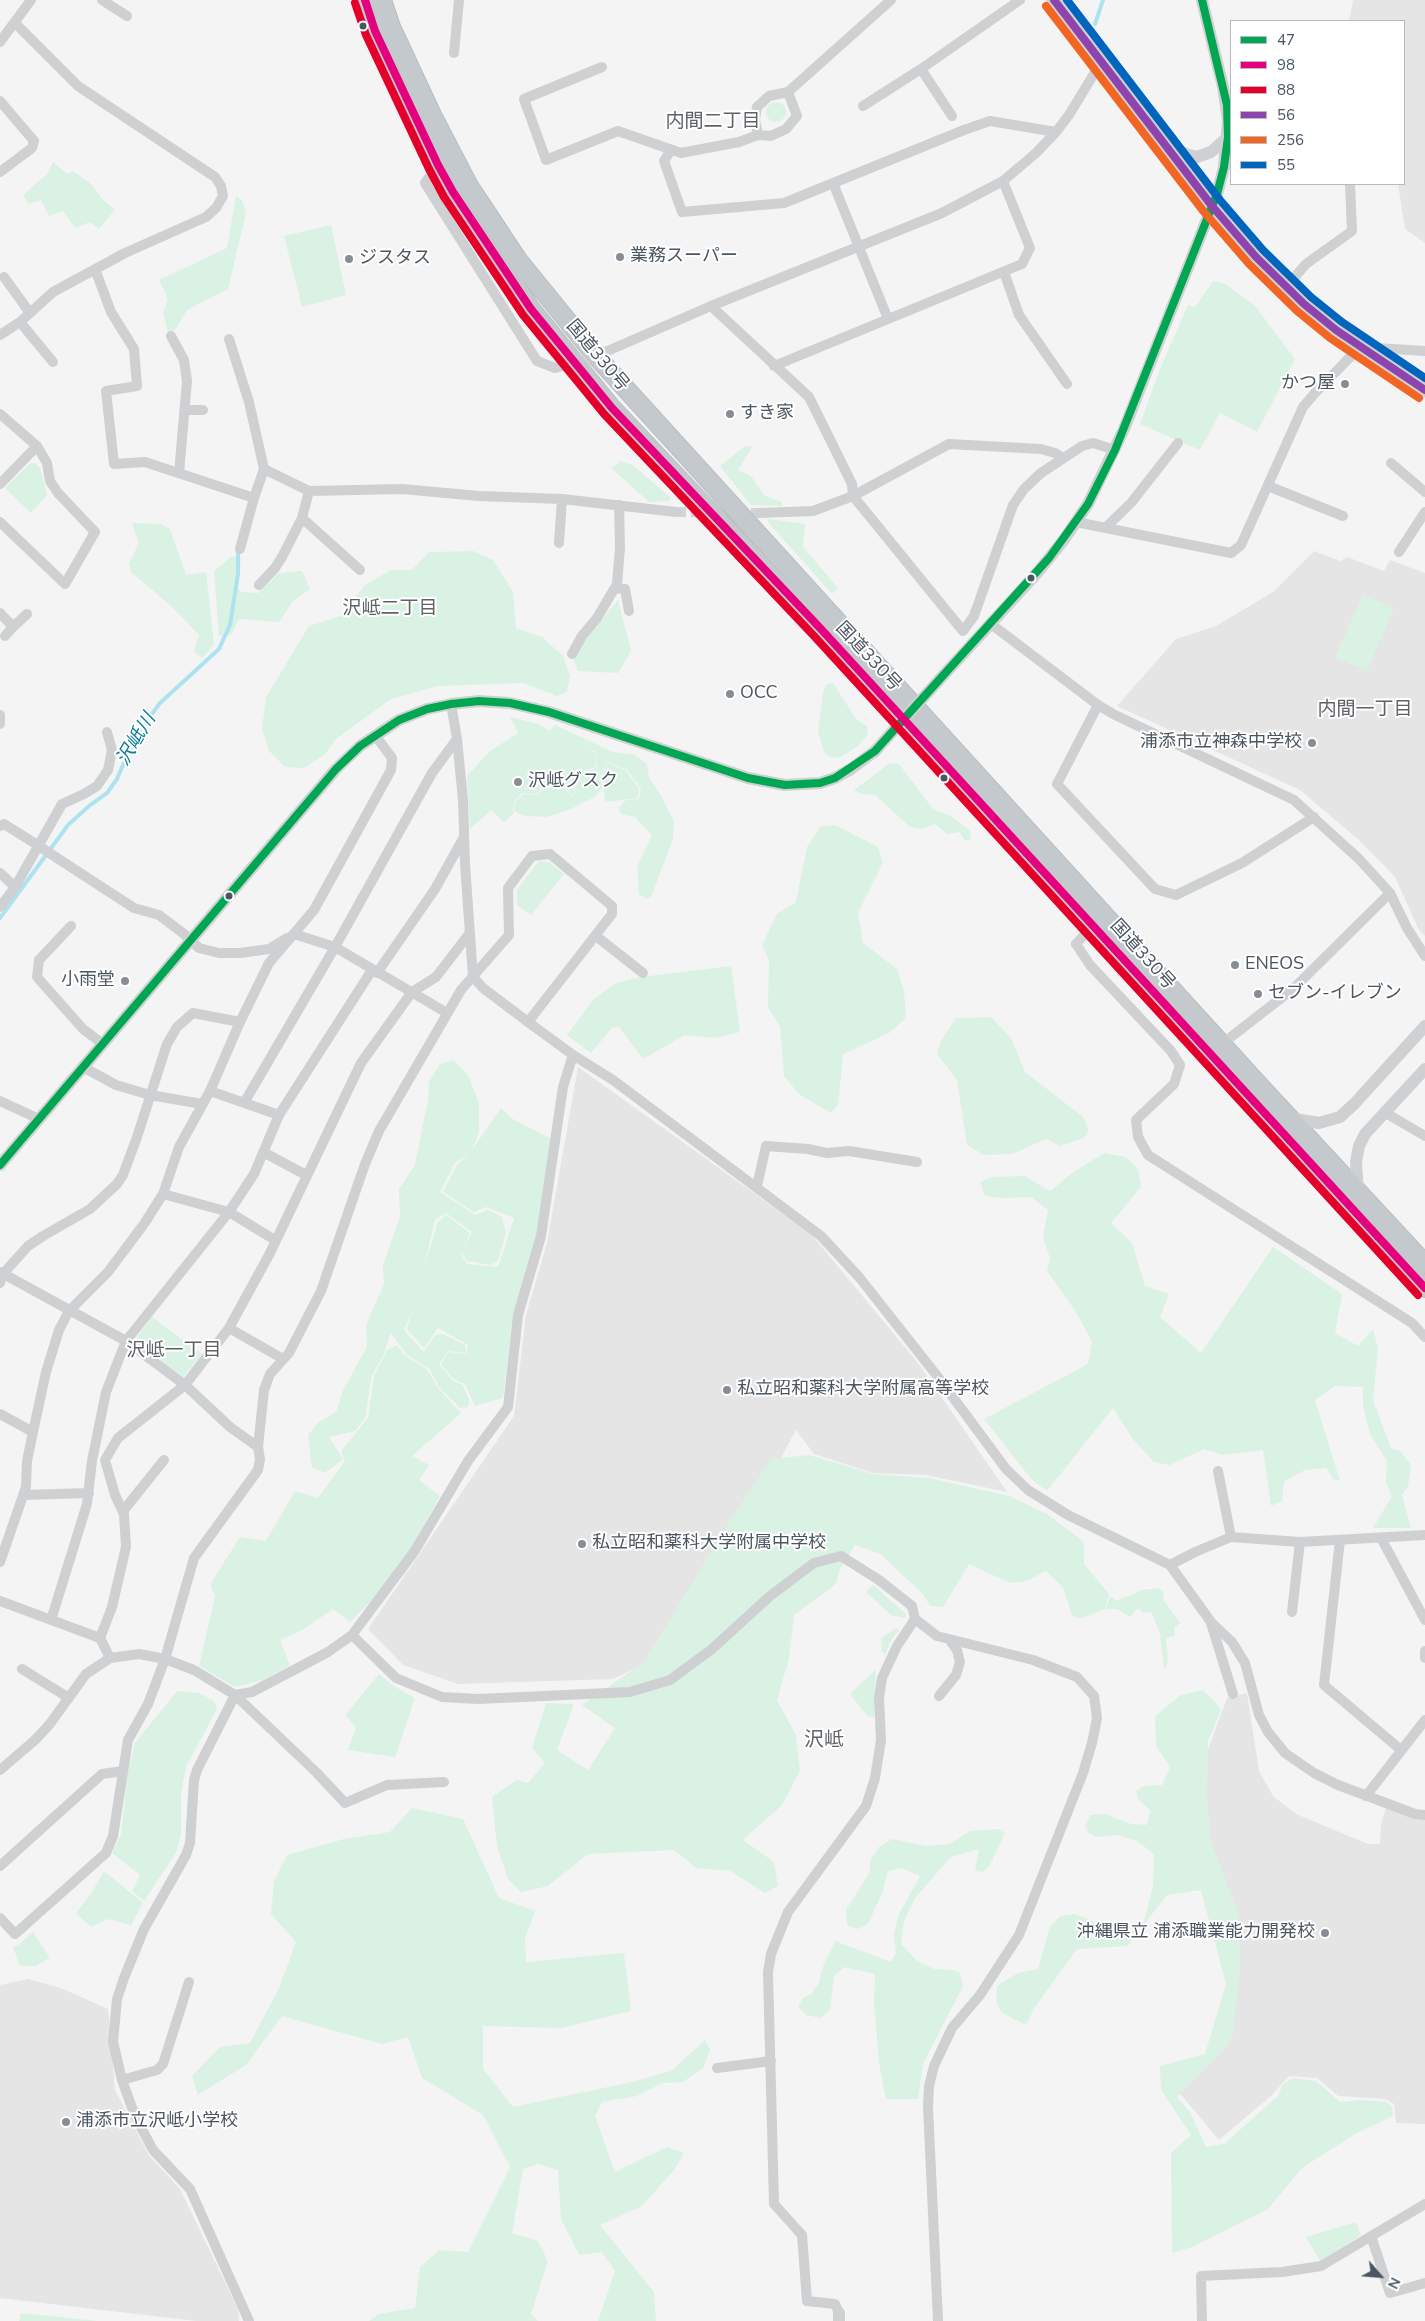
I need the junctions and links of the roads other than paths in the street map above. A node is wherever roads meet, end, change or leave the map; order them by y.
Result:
1 (31, 0) edge
2 (102, 0) edge
3 (365, 0) edge
4 (382, 0) edge
5 (458, 0) edge
6 (891, 0) edge
7 (1020, 0) edge
8 (1054, 0) edge
9 (1202, 0) edge
10 (127, 16) dead end
11 (15, 23) junction
12 (0, 42) edge
13 (454, 53) dead end
14 (1100, 60) junction
15 (602, 67) dead end
16 (921, 69) junction
17 (788, 92) junction
18 (0, 101) edge
19 (863, 106) dead end
20 (952, 116) dead end
21 (1056, 132) junction
22 (758, 135) junction
23 (1228, 137) junction
24 (1166, 144) junction
25 (670, 150) junction
26 (438, 165) junction
27 (2, 167) edge
28 (1003, 182) junction
29 (834, 183) junction
30 (1350, 185) edge
31 (1212, 206) junction
32 (858, 246) junction
33 (95, 269) junction
34 (1004, 272) junction
35 (4, 277) dead end
36 (1286, 287) junction
37 (711, 306) junction
38 (30, 313) junction
39 (888, 319) junction
40 (20, 322) junction
41 (0, 335) edge
42 (171, 336) dead end
43 (229, 339) dead end
44 (1360, 347) junction
45 (1425, 350) edge
46 (596, 356) junction
47 (53, 362) dead end
48 (575, 363) junction
49 (774, 366) junction
50 (1067, 384) dead end
51 (1425, 390) edge
52 (186, 410) junction
53 (203, 410) dead end
54 (0, 414) edge
55 (1178, 443) dead end
56 (37, 446) junction
57 (1115, 450) junction
58 (1063, 458) junction
59 (1391, 463) dead end
60 (264, 469) junction
61 (179, 473) junction
62 (0, 484) edge
63 (1268, 486) junction
64 (309, 491) junction
65 (1425, 492) edge
66 (853, 496) junction
67 (254, 498) junction
68 (562, 499) junction
69 (619, 504) junction
70 (676, 512) tunnel mouth
71 (1425, 512) edge
72 (758, 514) tunnel mouth
73 (1343, 516) dead end
74 (302, 518) junction
75 (0, 522) edge
76 (1076, 522) junction
77 (1106, 526) junction
78 (559, 543) dead end
79 (240, 549) dead end
80 (1398, 552) dead end
81 (360, 570) dead end
82 (259, 585) dead end
83 (615, 588) junction
84 (629, 612) dead end
85 (0, 613) edge
86 (27, 614) dead end
87 (991, 624) junction
88 (13, 627) junction
89 (5, 636) dead end
90 (572, 654) dead end
91 (451, 704) junction
92 (1098, 705) junction
93 (0, 715) edge
94 (0, 724) edge
95 (107, 732) dead end
96 (375, 735) junction
97 (457, 739) junction
98 (1314, 817) junction
99 (0, 826) edge
100 (465, 837) junction
101 (0, 873) edge
102 (15, 887) junction
103 (1390, 893) junction
104 (0, 906) edge
105 (1093, 925) junction
106 (70, 926) dead end
107 (294, 934) junction
108 (470, 934) junction
109 (596, 936) junction
110 (191, 940) junction
111 (335, 947) junction
112 (1425, 956) edge
113 (374, 971) junction
114 (643, 973) dead end
115 (473, 977) junction
116 (412, 992) junction
117 (447, 1013) junction
118 (240, 1022) junction
119 (528, 1022) junction
120 (1424, 1029) edge
121 (103, 1044) junction
122 (1222, 1044) junction
123 (573, 1055) junction
124 (83, 1067) junction
125 (1425, 1069) edge
126 (210, 1091) junction
127 (150, 1095) junction
128 (0, 1101) edge
129 (244, 1103) junction
130 (202, 1104) junction
131 (1384, 1112) junction
132 (279, 1115) junction
133 (1290, 1118) junction
134 (39, 1119) junction
135 (1425, 1136) edge
136 (263, 1152) junction
137 (917, 1162) dead end
138 (0, 1165) edge
139 (306, 1175) junction
140 (758, 1186) junction
141 (1358, 1193) junction
142 (163, 1194) junction
143 (228, 1212) junction
144 (275, 1240) junction
145 (1424, 1261) edge
146 (1, 1276) edge
147 (1425, 1288) edge
148 (69, 1311) junction
149 (229, 1328) junction
150 (1425, 1337) edge
151 (126, 1341) junction
152 (283, 1359) junction
153 (184, 1386) junction
154 (0, 1414) edge
155 (33, 1432) junction
156 (258, 1447) junction
157 (164, 1460) dead end
158 (1218, 1471) dead end
159 (88, 1493) junction
160 (23, 1495) junction
161 (123, 1511) junction
162 (1425, 1535) edge
163 (1231, 1537) junction
164 (1382, 1538) junction
165 (1340, 1540) junction
166 (1300, 1542) junction
167 (0, 1562) edge
168 (1170, 1565) junction
169 (0, 1601) edge
170 (1292, 1612) dead end
171 (916, 1619) junction
172 (51, 1620) junction
173 (1425, 1620) edge
174 (1211, 1622) junction
175 (352, 1635) junction
176 (100, 1638) junction
177 (949, 1639) junction
178 (1425, 1651) edge
179 (110, 1658) junction
180 (1425, 1658) edge
181 (165, 1659) junction
182 (22, 1669) dead end
183 (1233, 1694) dead end
184 (235, 1695) junction
185 (939, 1696) dead end
186 (69, 1698) junction
187 (1425, 1720) edge
188 (1402, 1750) junction
189 (0, 1770) edge
190 (123, 1771) junction
191 (444, 1782) dead end
192 (1366, 1796) junction
193 (1425, 1815) edge
194 (0, 1866) edge
195 (0, 1918) edge
196 (189, 1982) dead end
197 (771, 2061) junction
198 (717, 2068) dead end
199 (122, 2080) junction
200 (1425, 2204) edge
201 (1371, 2236) junction
202 (1425, 2283) edge
203 (839, 2317) edge
204 (249, 2321) edge
205 (938, 2321) edge
206 (1202, 2321) edge

1 - 11 street
2 - 10 street
3 - 26 highway, 国道330号
4 - 46 highway, 国道330号
5 - 13 street
6 - 17 street
7 - 16 street
8 - 14 main road
9 - 23 street
11 - 12 street
11 - 33 street
14 - 21 street
14 - 24 main road
15 - 25 street
16 - 19 street
16 - 20 street
17 - 22 street
17 - 22 street
18 - 27 street
21 - 28 street
21 - 29 street
22 - 25 street
23 - 24 street
23 - 31 street
24 - 31 main road
25 - 29 street
26 - 48 highway, 国道330号
26 - 48 street
28 - 32 street
28 - 34 street
29 - 32 street
30 - 36 street
31 - 36 main road
31 - 57 street
32 - 37 street
32 - 39 street
33 - 38 street
33 - 61 street
34 - 39 street
34 - 50 street
35 - 38 street
36 - 44 main road
37 - 46 street
37 - 49 street
38 - 40 street
39 - 49 street
40 - 41 street
40 - 47 street
42 - 52 street
43 - 60 street
44 - 45 street
44 - 51 main road
44 - 63 street
46 - 48 street
46 - 122 highway, 国道330号
48 - 105 highway, 国道330号
49 - 66 street
52 - 53 street
52 - 61 street
54 - 56 street
55 - 77 street
56 - 62 street
56 - 75 street
57 - 58 street
57 - 76 street
58 - 66 street
58 - 66 street
59 - 65 street
60 - 64 street
60 - 67 street
61 - 67 street
63 - 73 street
63 - 77 street
64 - 68 street
64 - 74 street
66 - 72 street
67 - 79 street
68 - 69 street
68 - 78 street
69 - 70 street
69 - 83 street
71 - 80 street
74 - 81 street
74 - 82 street
76 - 77 street
76 - 87 street
83 - 84 street
83 - 90 street
85 - 88 street
86 - 88 street
87 - 91 street, bridge
87 - 92 street
88 - 89 street
91 - 96 street
91 - 97 street
92 - 98 street
92 - 98 street
93 - 94 street
95 - 102 street
96 - 107 street
96 - 110 street
97 - 100 street
97 - 111 street
98 - 103 street
99 - 110 street, bridge
100 - 108 street
100 - 113 street
101 - 102 street
102 - 104 street
103 - 112 street
103 - 122 street
105 - 147 highway, 国道330号
105 - 150 street
106 - 121 street
107 - 110 street
107 - 111 street
107 - 118 street
108 - 115 street
108 - 116 street
109 - 114 street
109 - 115 street
109 - 119 street
110 - 121 street
111 - 113 street
111 - 129 street
113 - 116 street
113 - 132 street
115 - 117 street
115 - 119 street
116 - 117 street
116 - 139 street
117 - 152 street
118 - 126 street
118 - 127 street
119 - 123 street
120 - 133 street
121 - 124 street
122 - 133 highway, 国道330号
123 - 140 street
123 - 175 street
124 - 127 street
124 - 134 street
125 - 131 street
126 - 129 street
126 - 130 street
127 - 130 street
127 - 146 street
128 - 134 street
129 - 132 street
130 - 142 street
131 - 135 street
131 - 141 street
132 - 136 street
133 - 141 highway, 国道330号
134 - 138 street
136 - 139 street
136 - 143 street
137 - 140 street
139 - 144 street
140 - 168 street
141 - 145 highway, 国道330号
142 - 143 street
142 - 148 street
143 - 144 street
143 - 151 street
144 - 149 street
146 - 148 street
148 - 151 street
148 - 155 street
149 - 152 street
149 - 153 street
151 - 153 street
151 - 159 street
152 - 156 street
153 - 156 street
153 - 161 street
154 - 155 street
155 - 160 street
156 - 181 street
157 - 161 street
158 - 163 street
159 - 160 street
159 - 172 street
160 - 167 street
161 - 176 street
162 - 164 street
163 - 166 street
163 - 168 street
164 - 165 street
164 - 173 street
165 - 166 street
165 - 188 street
166 - 170 street
168 - 174 street
169 - 172 street
171 - 175 street
171 - 177 street
171 - 197 street
172 - 176 street
174 - 183 street
174 - 192 street
175 - 184 street
176 - 179 street
177 - 185 street
177 - 205 street
178 - 180 street
179 - 181 street
179 - 186 street
181 - 184 street
181 - 190 street
182 - 186 street
184 - 191 street
184 - 199 street
186 - 189 street
187 - 188 street
188 - 192 street
190 - 194 street
190 - 195 street
192 - 193 street
196 - 199 street
197 - 198 street
197 - 203 street
199 - 204 street
200 - 201 street
201 - 202 street
201 - 206 street

